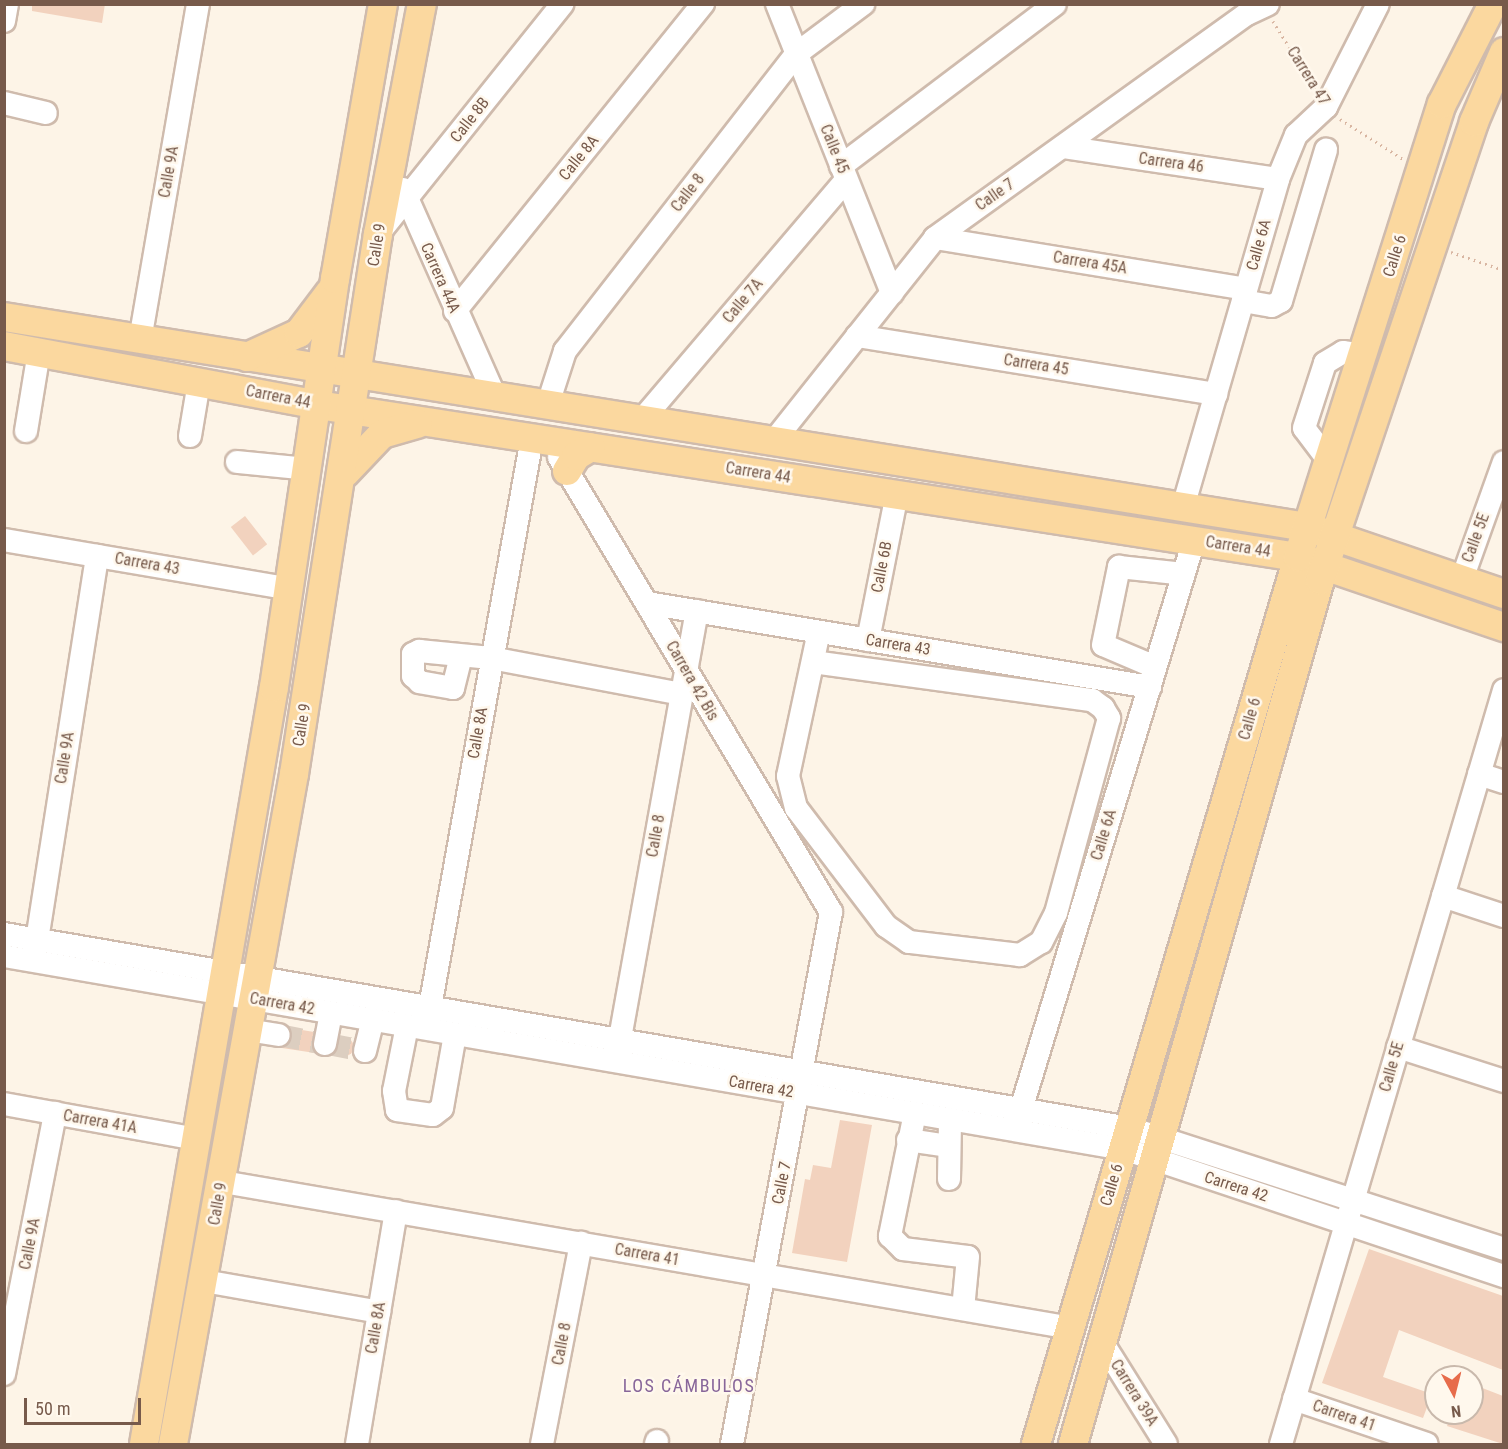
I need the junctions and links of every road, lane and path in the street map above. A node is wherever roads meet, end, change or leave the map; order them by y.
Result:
1 (7, 4) edge
2 (198, 4) edge
3 (383, 4) edge
4 (422, 4) edge
5 (562, 4) edge
6 (703, 4) edge
7 (777, 4) edge
8 (862, 4) edge
9 (1055, 4) edge
10 (1378, 4) edge
11 (1493, 4) edge
12 (1256, 8) edge
13 (4, 21) edge
14 (796, 54) junction
15 (1500, 58) edge
16 (4, 103) edge
17 (1442, 104) junction
18 (1326, 107) junction
19 (46, 113) dead end
20 (1063, 147) junction
21 (1326, 150) dead end
22 (393, 154) junction
23 (1423, 170) junction
24 (843, 173) junction
25 (1278, 179) junction
26 (406, 201) junction
27 (378, 234) junction
28 (935, 237) junction
29 (1441, 249) dead end
30 (1503, 270) edge
31 (335, 279) junction
32 (892, 293) junction
33 (1244, 295) junction
34 (454, 311) junction
35 (10, 317) edge
36 (857, 336) junction
37 (140, 340) junction
38 (4, 347) edge
39 (37, 352) junction
40 (245, 358) junction
41 (323, 371) junction
42 (358, 377) junction
43 (199, 382) junction
44 (1216, 394) junction
45 (496, 399) junction
46 (318, 405) junction
47 (547, 407) junction
48 (354, 410) junction
49 (641, 421) junction
50 (439, 423) junction
51 (692, 430) junction
52 (26, 432) dead end
53 (190, 436) dead end
54 (541, 439) junction
55 (773, 442) junction
56 (591, 447) junction
57 (237, 462) dead end
58 (1503, 462) edge
59 (721, 467) junction
60 (309, 469) junction
61 (567, 471) junction
62 (970, 474) junction
63 (342, 477) junction
64 (1349, 489) junction
65 (897, 494) junction
66 (1183, 507) junction
67 (1307, 527) junction
68 (1335, 535) junction
69 (4, 540) edge
70 (1194, 540) junction
71 (1242, 548) junction
72 (1372, 550) junction
73 (97, 555) junction
74 (1298, 557) junction
75 (1326, 565) junction
76 (1184, 574) junction
77 (1462, 579) junction
78 (290, 589) junction
79 (1503, 594) edge
80 (647, 603) junction
81 (697, 611) junction
82 (1281, 616) junction
83 (1503, 627) edge
84 (819, 632) junction
85 (868, 639) junction
86 (1103, 645) junction
87 (461, 656) dead end
88 (491, 658) junction
89 (813, 662) junction
90 (686, 672) junction
91 (1086, 676) junction
92 (1152, 677) junction
93 (274, 687) junction
94 (1503, 690) edge
95 (682, 694) junction
96 (299, 742) junction
97 (294, 774) junction
98 (1479, 774) junction
99 (1503, 782) edge
100 (251, 820) junction
101 (1443, 896) junction
102 (1503, 916) edge
103 (832, 922) joint
104 (4, 934) edge
105 (35, 950) junction
106 (4, 956) edge
107 (223, 983) junction
108 (255, 990) junction
109 (331, 1013) junction
110 (373, 1020) junction
111 (421, 1022) junction
112 (247, 1030) junction
113 (455, 1034) junction
114 (279, 1035) tunnel mouth
115 (324, 1043) dead end
116 (1398, 1047) junction
117 (365, 1051) dead end
118 (618, 1052) junction
119 (1503, 1081) edge
120 (801, 1083) junction
121 (4, 1104) edge
122 (55, 1113) junction
123 (915, 1113) junction
124 (950, 1119) junction
125 (1018, 1121) junction
126 (195, 1139) junction
127 (1127, 1139) junction
128 (908, 1140) junction
129 (948, 1146) junction
130 (1160, 1148) junction
131 (949, 1179) dead end
132 (223, 1182) junction
133 (1353, 1198) junction
134 (396, 1212) junction
135 (1346, 1224) junction
136 (581, 1243) junction
137 (1503, 1249) edge
138 (764, 1275) junction
139 (1503, 1276) edge
140 (204, 1281) junction
141 (1119, 1287) junction
142 (963, 1309) junction
143 (379, 1312) junction
144 (1068, 1336) junction
145 (1102, 1342) junction
146 (4, 1374) edge
147 (1294, 1399) junction
148 (1077, 1431) edge
149 (144, 1444) edge
150 (173, 1444) edge
151 (357, 1444) edge
152 (542, 1444) edge
153 (732, 1444) edge
154 (1036, 1444) edge
155 (1166, 1444) edge
156 (1281, 1444) edge
157 (1427, 1444) edge

1 - 13 street
2 - 37 street, Calle 9A
3 - 31 main road, Calle 9
4 - 22 main road, Calle 9
5 - 26 street, Calle 8B
6 - 34 street, Calle 8A
7 - 14 street, Calle 45
8 - 14 street, Calle 8
9 - 24 street, Calle 7A
10 - 18 street, Calle 6A
11 - 17 main road, Calle 6
12 - 18 path, Carrera 47
12 - 20 street, Calle 7
14 - 24 street, Calle 45
14 - 47 street, Calle 8
15 - 17 main road
15 - 64 main road, Calle 6
16 - 19 street
17 - 23 main road, Calle 6
18 - 23 path, Carrera 47
18 - 25 street, Calle 6A
20 - 25 street, Carrera 46
20 - 28 street, Calle 7
21 - 33 street, Carrera 45A
22 - 26 street, Carrera 44A
22 - 27 main road, Calle 9
23 - 67 main road, Calle 6
24 - 32 street, Calle 45
24 - 49 street, Calle 7A
25 - 33 street, Calle 6A
26 - 27 street, Calle 8B
26 - 34 street, Carrera 44A
27 - 42 main road, Calle 9
28 - 32 street, Calle 7
28 - 33 street, Carrera 45A
29 - 30 path
31 - 40 main road
31 - 41 main road, Calle 9
32 - 36 street, Calle 7
33 - 44 street, Calle 6A
34 - 45 street, Carrera 44A
35 - 37 main road, Carrera 44
36 - 44 street, Carrera 45
36 - 55 street, Calle 7
37 - 40 main road, Carrera 44
38 - 39 main road, Carrera 44
39 - 43 main road, Carrera 44
39 - 52 street
40 - 41 main road, Carrera 44
41 - 42 main road, Carrera 44
41 - 46 main road, Calle 9
42 - 45 main road, Carrera 44
42 - 48 main road, Calle 9
43 - 46 main road, Carrera 44
43 - 53 street
44 - 66 street, Calle 6A
45 - 47 main road, Carrera 44
46 - 48 main road, Carrera 44
46 - 60 main road, Calle 9
47 - 49 main road, Carrera 44
48 - 50 main road, Carrera 44
48 - 63 main road, Calle 9
49 - 51 main road, Carrera 44
50 - 54 main road, Carrera 44
50 - 63 main road
51 - 55 main road, Carrera 44
51 - 59 main road
54 - 56 main road, Carrera 44
54 - 61 street, Carrera 42 Bis
54 - 88 street, Calle 8A
55 - 62 main road, Carrera 44
56 - 59 main road, Carrera 44
56 - 61 main road
57 - 60 street
58 - 77 street, Calle 5E
59 - 65 main road, Carrera 44
60 - 78 main road, Calle 9
61 - 80 street, Carrera 42 Bis
62 - 65 main road
62 - 66 main road, Carrera 44
63 - 96 main road, Calle 9
64 - 68 main road, Calle 6
64 - 72 main road
65 - 70 main road, Carrera 44
65 - 85 street, Calle 6B
66 - 67 main road, Carrera 44
67 - 68 main road, Carrera 44
67 - 74 main road, Calle 6
68 - 72 main road, Carrera 44
68 - 75 main road, Calle 6
69 - 73 street, Carrera 43
70 - 71 main road, Carrera 44
70 - 76 street, Calle 6A
71 - 74 main road, Carrera 44
71 - 82 main road
72 - 77 main road, Carrera 44
73 - 78 street, Carrera 43
73 - 105 street, Calle 9A
74 - 75 main road, Carrera 44
74 - 82 main road, Calle 6
75 - 83 main road, Carrera 44
75 - 130 main road, Calle 6
76 - 86 street
76 - 92 street, Calle 6A
77 - 79 main road, Carrera 44
78 - 93 main road, Calle 9
80 - 81 street, Carrera 43
80 - 90 street, Carrera 42 Bis
81 - 84 street, Carrera 43
81 - 90 street, Calle 8
82 - 127 main road, Calle 6
84 - 85 street, Carrera 43
84 - 89 street
85 - 91 street, Carrera 43
86 - 91 street
86 - 92 street
87 - 88 street
88 - 95 street
88 - 111 street, Calle 8A
89 - 89 street
90 - 95 street, Calle 8
90 - 103 street, Carrera 42 Bis
91 - 92 street, Carrera 43
92 - 125 street, Calle 6A
93 - 96 main road
93 - 100 main road, Calle 9
94 - 98 street, Calle 5E
95 - 118 street, Calle 8
96 - 97 main road, Calle 9
97 - 100 main road
97 - 108 main road, Calle 9
98 - 99 street
98 - 101 street, Calle 5E
100 - 107 main road, Calle 9
101 - 102 street
101 - 116 street, Calle 5E
103 - 120 street, Calle 7
104 - 105 street, Carrera 42
105 - 106 street, Carrera 42
105 - 107 street, Carrera 42
107 - 108 street, Carrera 42
107 - 126 main road, Calle 9
108 - 109 street, Carrera 42
108 - 111 street, Carrera 42
108 - 112 main road, Calle 9
109 - 110 street, Carrera 42
109 - 115 street
110 - 111 street, Carrera 42
110 - 117 street
111 - 113 street, Carrera 42
111 - 113 street, Calle 8A
111 - 118 street, Carrera 42
112 - 114 street
112 - 132 main road, Calle 9
113 - 118 street, Carrera 42
116 - 119 street
116 - 133 street, Calle 5E
118 - 120 street, Carrera 42
120 - 123 street, Carrera 42
120 - 125 street, Carrera 42
120 - 138 street, Calle 7
121 - 122 street, Carrera 41A
122 - 126 street, Carrera 41A
122 - 146 street, Calle 9A
123 - 124 street, Carrera 42
123 - 128 street
124 - 125 street, Carrera 42
124 - 129 street
125 - 127 street, Carrera 42
126 - 149 main road, Calle 9
127 - 130 street, Carrera 42
127 - 144 main road, Calle 6
128 - 129 street
128 - 142 street
129 - 131 street
130 - 133 street, Carrera 42
130 - 135 street, Carrera 42
130 - 141 main road, Calle 6
132 - 134 street, Carrera 41
132 - 140 main road, Calle 9
133 - 135 street, Calle 5E
133 - 137 street, Carrera 42
134 - 136 street, Carrera 41
134 - 143 street, Calle 8A
135 - 139 street, Carrera 42
135 - 147 street, Calle 5E
136 - 138 street, Carrera 41
136 - 152 street, Calle 8
138 - 142 street, Carrera 41
138 - 153 street, Calle 7
140 - 143 street
140 - 150 main road, Calle 9
141 - 144 main road
141 - 145 main road, Calle 6
142 - 144 street, Carrera 41
143 - 151 street, Calle 8A
144 - 148 main road
144 - 154 main road, Calle 6
145 - 148 main road, Calle 6
145 - 155 street, Carrera 39A
147 - 156 street, Calle 5E
147 - 157 street, Carrera 41

